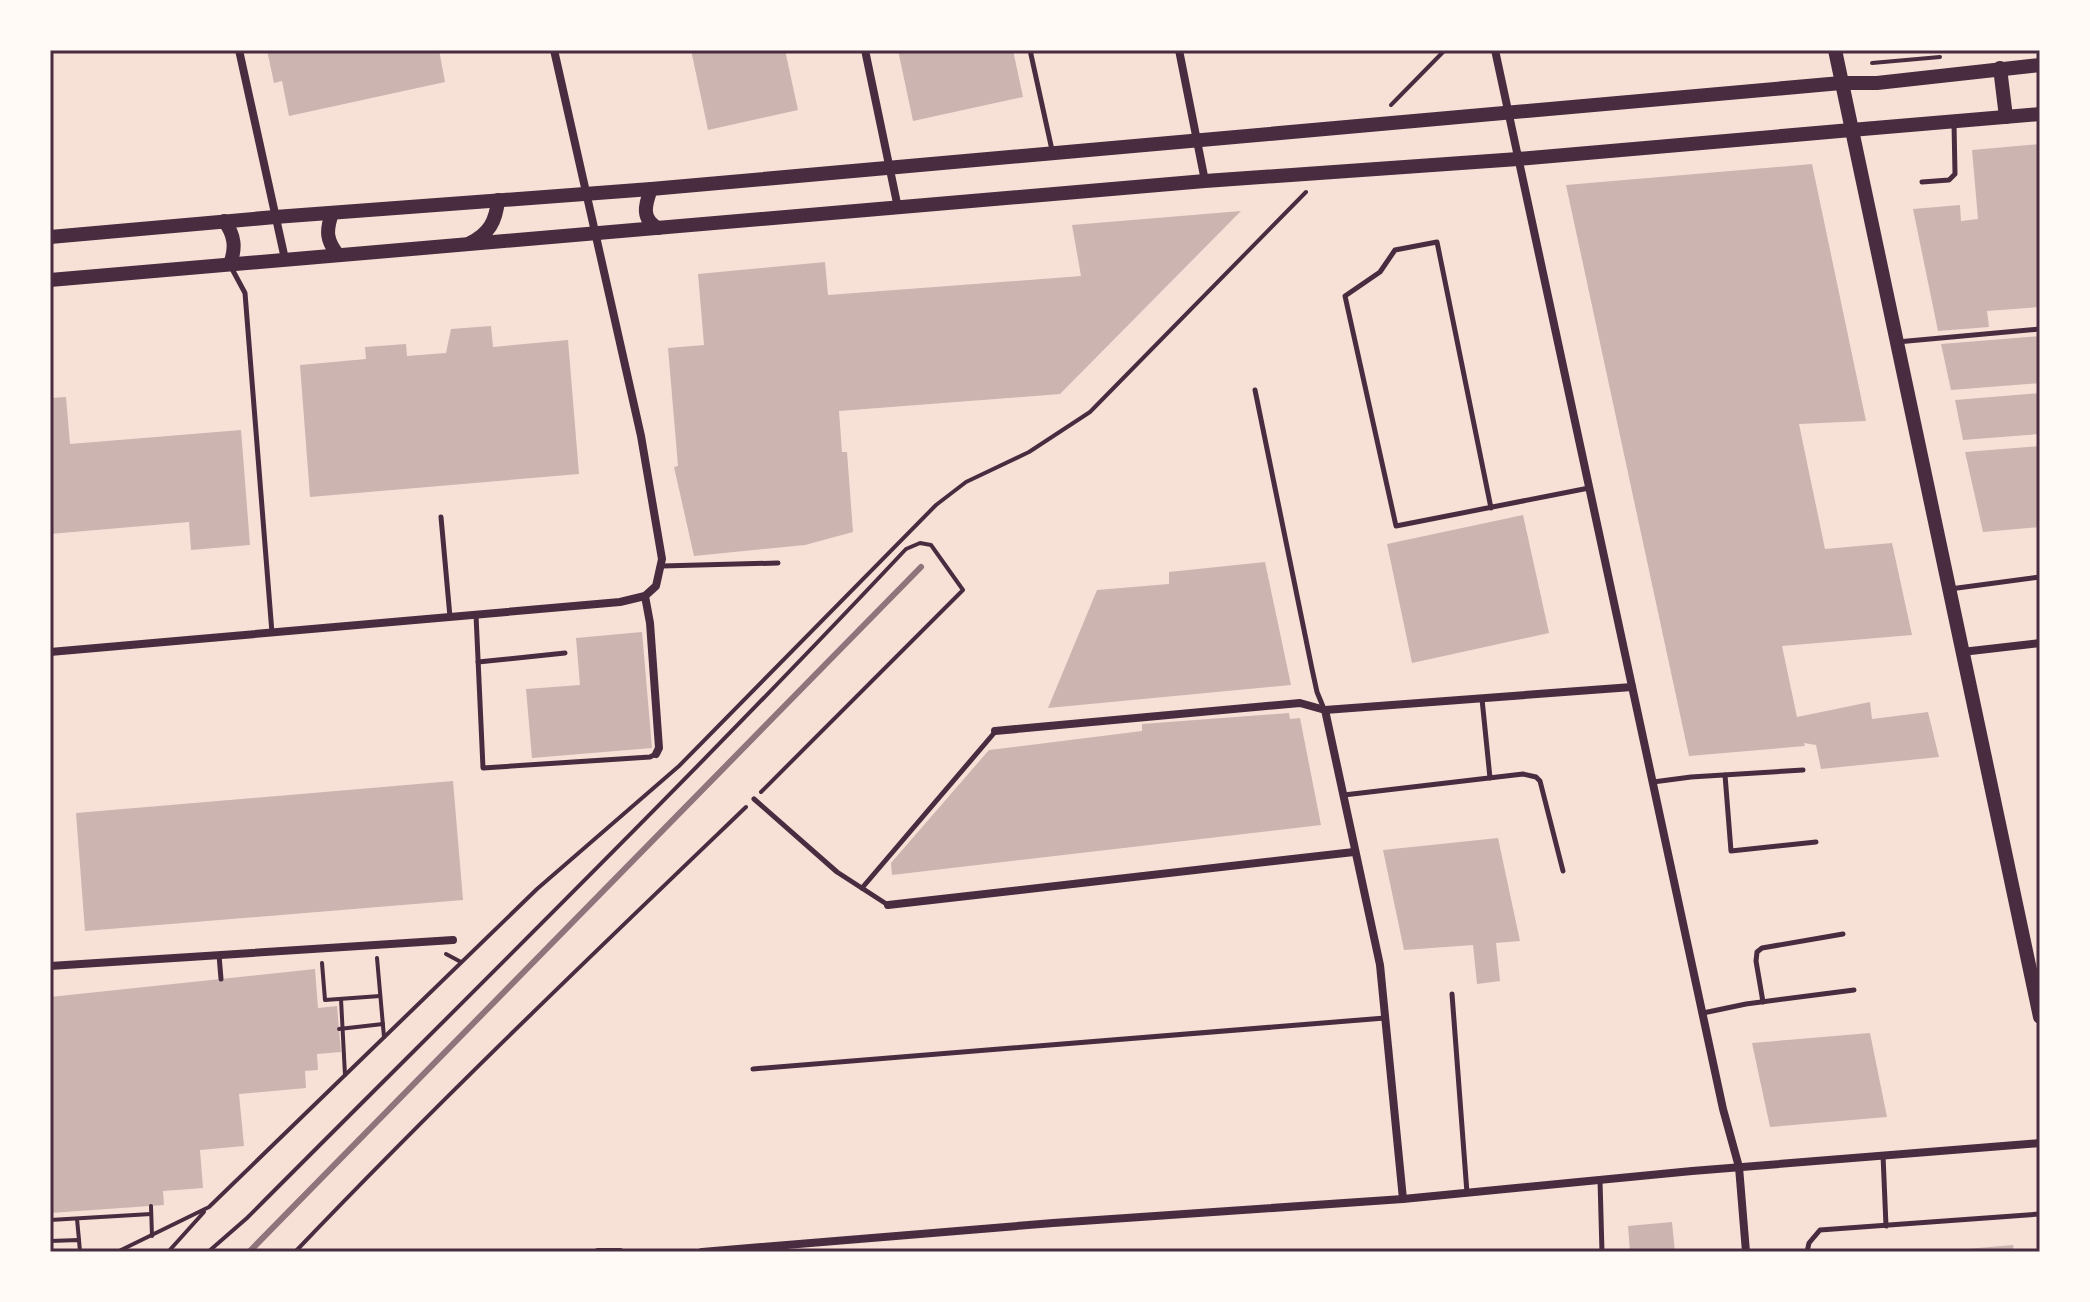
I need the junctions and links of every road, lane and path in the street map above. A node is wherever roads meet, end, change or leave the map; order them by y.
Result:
1 (239, 50) edge
2 (554, 50) edge
3 (865, 50) edge
4 (1030, 50) edge
5 (1179, 50) edge
6 (1445, 50) edge
7 (1495, 50) edge
8 (1835, 50) edge
9 (2040, 65) edge
10 (2000, 68) junction
11 (1841, 83) junction
12 (1389, 108) dead end
13 (1508, 112) junction
14 (2040, 114) edge
15 (2006, 117) junction
16 (1954, 122) junction
17 (1851, 130) junction
18 (1198, 139) junction
19 (1052, 151) junction
20 (1518, 159) junction
21 (890, 166) junction
22 (1205, 181) junction
23 (1922, 182) dead end
24 (1311, 187) dead end
25 (651, 189) junction
26 (587, 193) junction
27 (498, 200) junction
28 (898, 208) junction
29 (332, 213) junction
30 (275, 217) junction
31 (224, 221) junction
32 (658, 228) junction
33 (597, 234) junction
34 (50, 237) edge
35 (466, 245) junction
36 (338, 255) junction
37 (285, 259) junction
38 (230, 264) junction
39 (50, 280) edge
40 (2040, 329) edge
41 (1896, 343) junction
42 (1255, 390) dead end
43 (1589, 488) junction
44 (1491, 508) junction
45 (441, 517) dead end
46 (778, 563) dead end
47 (662, 566) junction
48 (2040, 577) edge
49 (1949, 589) junction
50 (645, 596) junction
51 (476, 615) junction
52 (450, 618) junction
53 (272, 634) junction
54 (2040, 643) edge
55 (50, 652) edge
56 (1962, 652) junction
57 (565, 653) dead end
58 (478, 662) junction
59 (1632, 687) junction
60 (1482, 698) junction
61 (1325, 710) junction
62 (995, 731) joint
63 (656, 754) joint
64 (1803, 770) dead end
65 (1725, 775) junction
66 (1490, 778) junction
67 (1652, 782) junction
68 (1343, 795) junction
69 (754, 799) junction
70 (1816, 842) dead end
71 (1354, 852) junction
72 (1563, 871) dead end
73 (862, 888) junction
74 (888, 905) joint
75 (1843, 934) dead end
76 (453, 940) dead end
77 (219, 955) junction
78 (377, 958) dead end
79 (322, 963) dead end
80 (50, 966) edge
81 (221, 979) dead end
82 (1854, 990) dead end
83 (1452, 994) dead end
84 (380, 996) junction
85 (341, 999) junction
86 (1763, 1002) junction
87 (1703, 1013) junction
88 (2040, 1017) edge
89 (1386, 1018) junction
90 (383, 1024) junction
91 (341, 1028) junction
92 (384, 1037) junction
93 (753, 1069) dead end
94 (345, 1075) junction
95 (2040, 1143) edge
96 (1883, 1155) junction
97 (1739, 1167) junction
98 (1600, 1180) junction
99 (1467, 1193) junction
100 (1403, 1199) junction
101 (151, 1206) dead end
102 (209, 1207) junction
103 (151, 1214) junction
104 (2040, 1214) edge
105 (77, 1219) junction
106 (50, 1220) edge
107 (1886, 1226) junction
108 (152, 1236) junction
109 (79, 1240) junction
110 (50, 1241) edge
111 (80, 1252) edge
112 (117, 1252) edge
113 (168, 1252) edge
114 (208, 1252) edge
115 (295, 1252) edge
116 (598, 1252) edge
117 (620, 1252) edge
118 (702, 1252) edge
119 (1602, 1252) edge
120 (1746, 1252) edge
121 (1807, 1252) edge

1 - 30 street
2 - 26 street
3 - 21 street
4 - 19 lane
5 - 18 street
6 - 12 path
7 - 13 street
8 - 11 main road
9 - 10 main road
10 - 11 main road
10 - 15 main road
11 - 13 main road
11 - 17 main road
13 - 18 main road
13 - 20 street
14 - 15 main road
15 - 16 main road
16 - 17 main road
16 - 23 lane
17 - 20 main road
17 - 41 main road
18 - 19 main road
18 - 22 street
19 - 21 main road
20 - 22 main road
20 - 43 street
21 - 25 main road
21 - 28 street
22 - 28 main road
24 - 92 path
25 - 26 main road
25 - 32 main road
26 - 27 main road
26 - 33 street
27 - 29 main road
27 - 35 main road
28 - 32 main road
29 - 30 main road
29 - 36 main road
30 - 31 main road
30 - 37 street
31 - 34 main road
31 - 38 main road
32 - 33 main road
33 - 35 main road
33 - 47 street
35 - 36 main road
36 - 37 main road
37 - 38 main road
38 - 39 main road
38 - 53 lane
40 - 41 lane
41 - 49 main road
42 - 61 lane
43 - 44 lane
43 - 59 street
44 - 44 lane
45 - 52 lane
46 - 47 lane
47 - 50 street
48 - 49 lane
49 - 56 main road
50 - 51 street
50 - 63 street
51 - 52 street
51 - 58 lane
52 - 53 street
53 - 55 street
54 - 56 street
56 - 88 main road
57 - 58 lane
58 - 63 lane
59 - 60 street
59 - 67 street
60 - 61 street
60 - 66 lane
61 - 62 street
61 - 68 street
62 - 73 lane
64 - 65 lane
65 - 67 lane
65 - 70 lane
66 - 68 lane
66 - 72 lane
67 - 87 street
68 - 71 street
69 - 73 lane
69 - 114 path
69 - 115 path
71 - 74 street
71 - 89 street
73 - 74 lane
75 - 86 lane
76 - 77 street
77 - 80 street
77 - 81 lane
78 - 84 path
79 - 85 path
82 - 86 lane
83 - 99 lane
84 - 85 path
84 - 90 path
85 - 91 path
86 - 87 lane
87 - 97 street
89 - 93 lane
89 - 100 street
90 - 91 path
90 - 92 path
91 - 94 path
92 - 94 path
94 - 102 path
95 - 96 street
96 - 97 street
96 - 107 lane
97 - 98 street
97 - 120 street
98 - 99 street
98 - 119 lane
99 - 100 street
100 - 118 street
101 - 103 path
102 - 108 path
102 - 113 path
103 - 105 path
103 - 108 path
104 - 107 lane
105 - 106 path
105 - 109 path
107 - 121 lane
108 - 112 path
109 - 110 path
109 - 111 path
116 - 117 street

